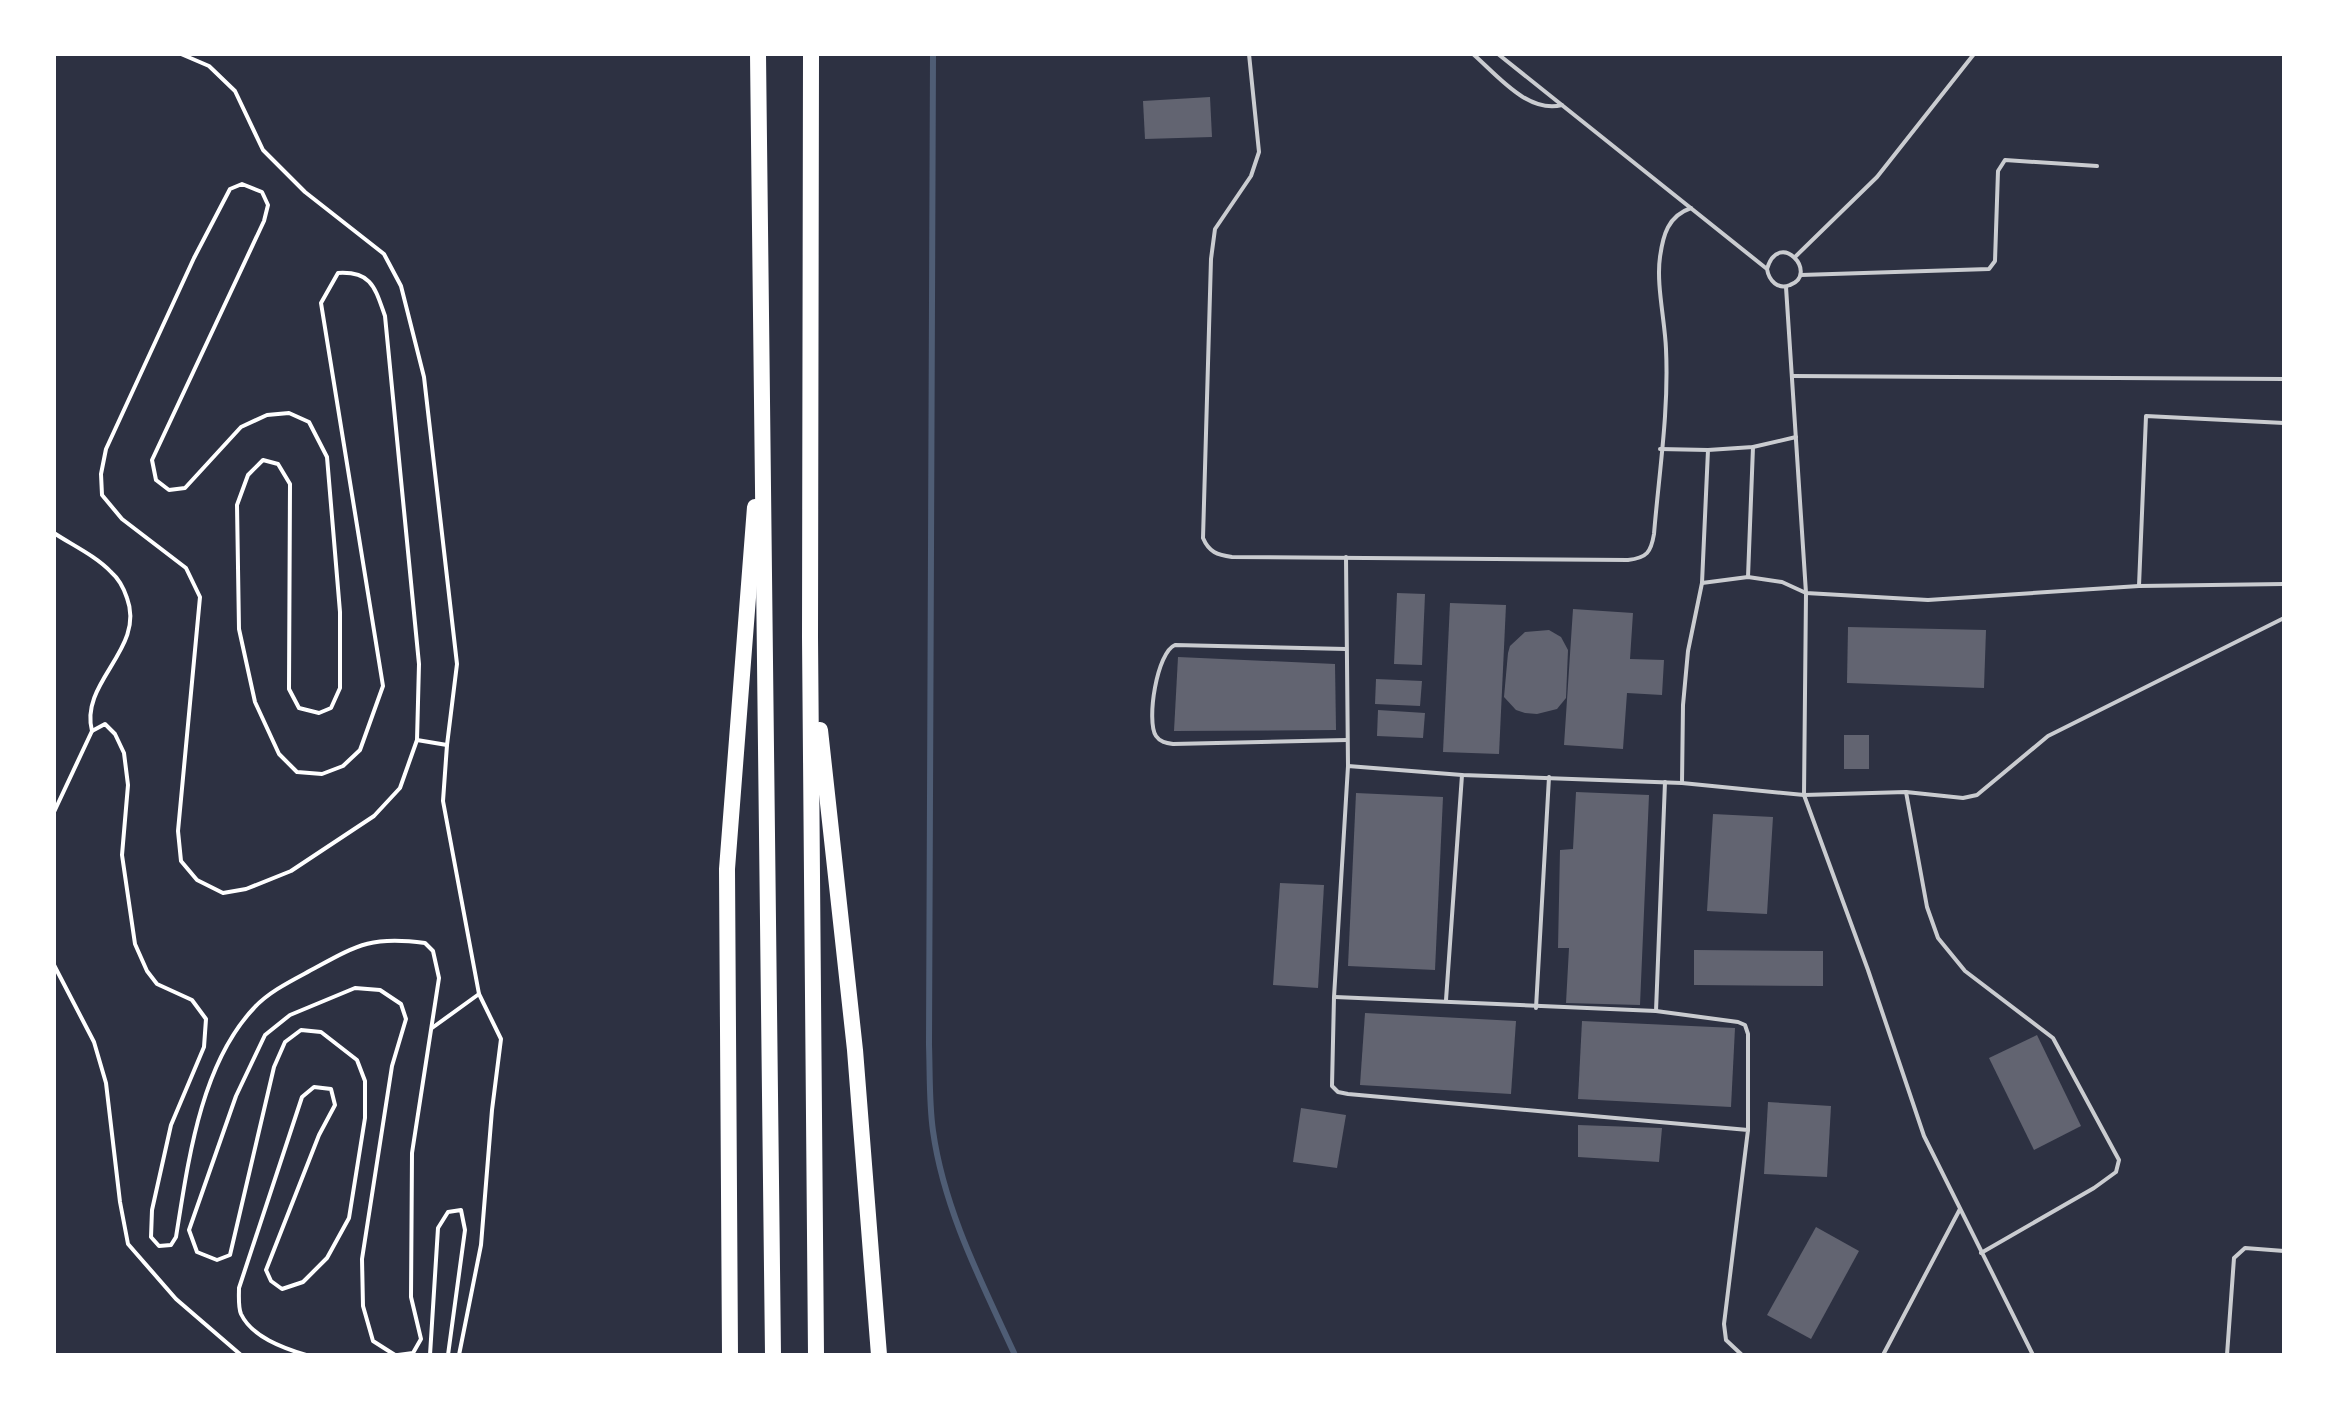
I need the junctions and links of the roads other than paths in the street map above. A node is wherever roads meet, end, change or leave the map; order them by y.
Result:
1 (758, 54) edge
2 (811, 54) edge
3 (1249, 54) edge
4 (1473, 54) edge
5 (1498, 54) edge
6 (1974, 54) edge
7 (1562, 105) junction
8 (2097, 166) dead end
9 (1691, 208) junction
10 (1795, 257) junction
11 (1767, 269) junction
12 (1800, 275) junction
13 (1786, 287) junction
14 (1793, 376) junction
15 (2284, 379) edge
16 (763, 398) junction
17 (2284, 423) edge
18 (1796, 437) junction
19 (1753, 447) junction
20 (1660, 449) junction
21 (1708, 450) junction
22 (1346, 557) junction
23 (1748, 577) junction
24 (1702, 583) junction
25 (2284, 584) edge
26 (2139, 586) junction
27 (1806, 593) junction
28 (2284, 618) edge
29 (810, 637) junction
30 (1346, 649) junction
31 (1347, 740) junction
32 (1348, 766) junction
33 (1462, 775) junction
34 (1549, 777) junction
35 (1665, 782) junction
36 (1682, 783) junction
37 (1906, 792) junction
38 (1804, 795) junction
39 (1334, 997) junction
40 (1446, 1001) junction
41 (1536, 1008) junction
42 (1656, 1011) junction
43 (1748, 1130) junction
44 (1960, 1209) junction
45 (2284, 1251) edge
46 (1981, 1253) junction
47 (730, 1355) edge
48 (773, 1355) edge
49 (816, 1355) edge
50 (879, 1355) edge
51 (1742, 1355) edge
52 (1883, 1355) edge
53 (2033, 1355) edge
54 (2227, 1355) edge

1 - 16 highway
2 - 29 highway
3 - 22 lane
4 - 7 lane
5 - 7 lane
6 - 10 lane
7 - 9 lane
8 - 12 lane
9 - 11 lane
9 - 20 lane
10 - 11 lane
10 - 12 lane
11 - 13 lane
12 - 13 lane
13 - 14 lane
14 - 15 lane
14 - 18 lane
16 - 47 highway
16 - 48 highway
17 - 26 lane
18 - 19 lane
18 - 27 lane
19 - 21 lane
19 - 23 lane
20 - 21 lane
20 - 22 lane
21 - 24 lane
22 - 30 lane
23 - 24 lane
23 - 27 lane
24 - 36 lane
25 - 26 lane
26 - 27 lane
27 - 38 lane
28 - 37 lane
29 - 49 highway
29 - 50 highway
30 - 31 lane
30 - 31 lane
31 - 32 lane
32 - 33 lane
32 - 39 lane
33 - 34 lane
33 - 40 lane
34 - 35 lane
34 - 41 lane
35 - 36 lane
35 - 42 lane
36 - 38 lane
37 - 38 lane
37 - 46 lane
38 - 44 lane
39 - 40 lane
39 - 43 lane
40 - 41 lane
41 - 42 lane
42 - 43 lane
43 - 51 lane
44 - 46 lane
44 - 52 lane
45 - 54 lane
46 - 53 lane

